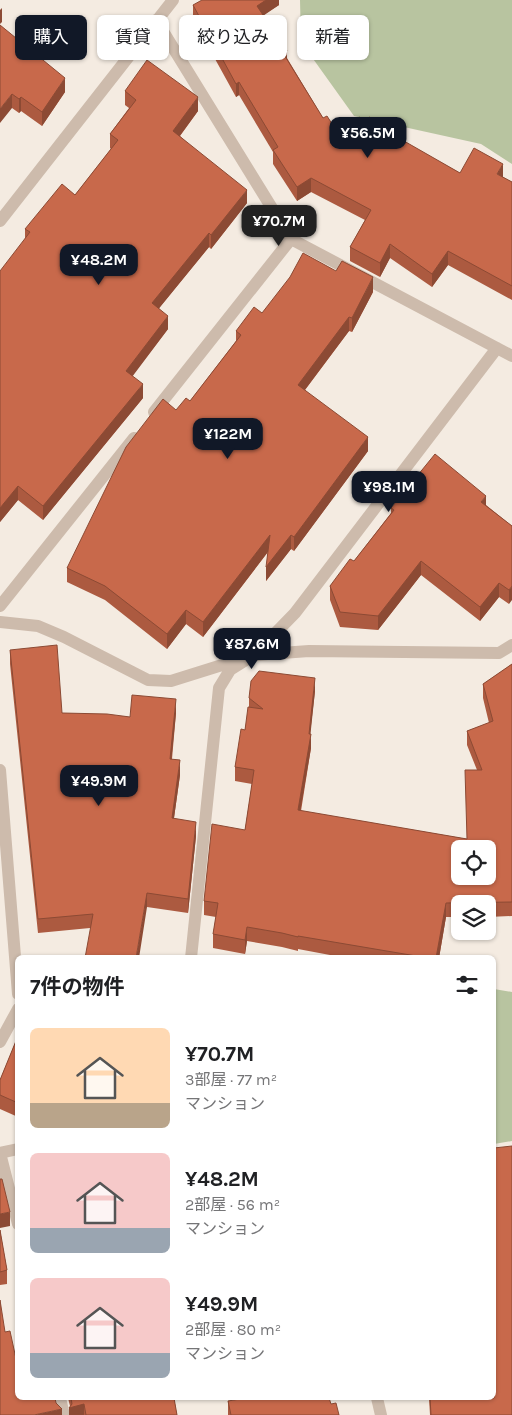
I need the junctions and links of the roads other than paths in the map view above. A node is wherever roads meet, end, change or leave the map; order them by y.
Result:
1 (174, 0) edge
2 (160, 15) edge
3 (169, 41) edge
4 (125, 60) edge
5 (0, 221) edge
6 (291, 239) junction
7 (497, 348) junction
8 (512, 356) edge
9 (0, 606) edge
10 (0, 622) edge
11 (512, 645) edge
12 (254, 655) junction
13 (0, 770) edge
14 (192, 955) edge
15 (15, 957) edge
16 (15, 1014) edge
17 (0, 1042) edge
18 (15, 1150) edge
19 (0, 1153) edge
20 (15, 1212) edge
21 (60, 1400) edge
22 (377, 1400) edge
23 (64, 1415) edge
24 (381, 1415) edge

1 - 2 street
3 - 6 street
4 - 5 street
6 - 7 street
6 - 9 street
7 - 8 street
7 - 12 street
10 - 12 street
11 - 12 street
12 - 14 street
13 - 15 street
16 - 17 street
18 - 19 street
19 - 20 street
21 - 23 street
22 - 24 street

